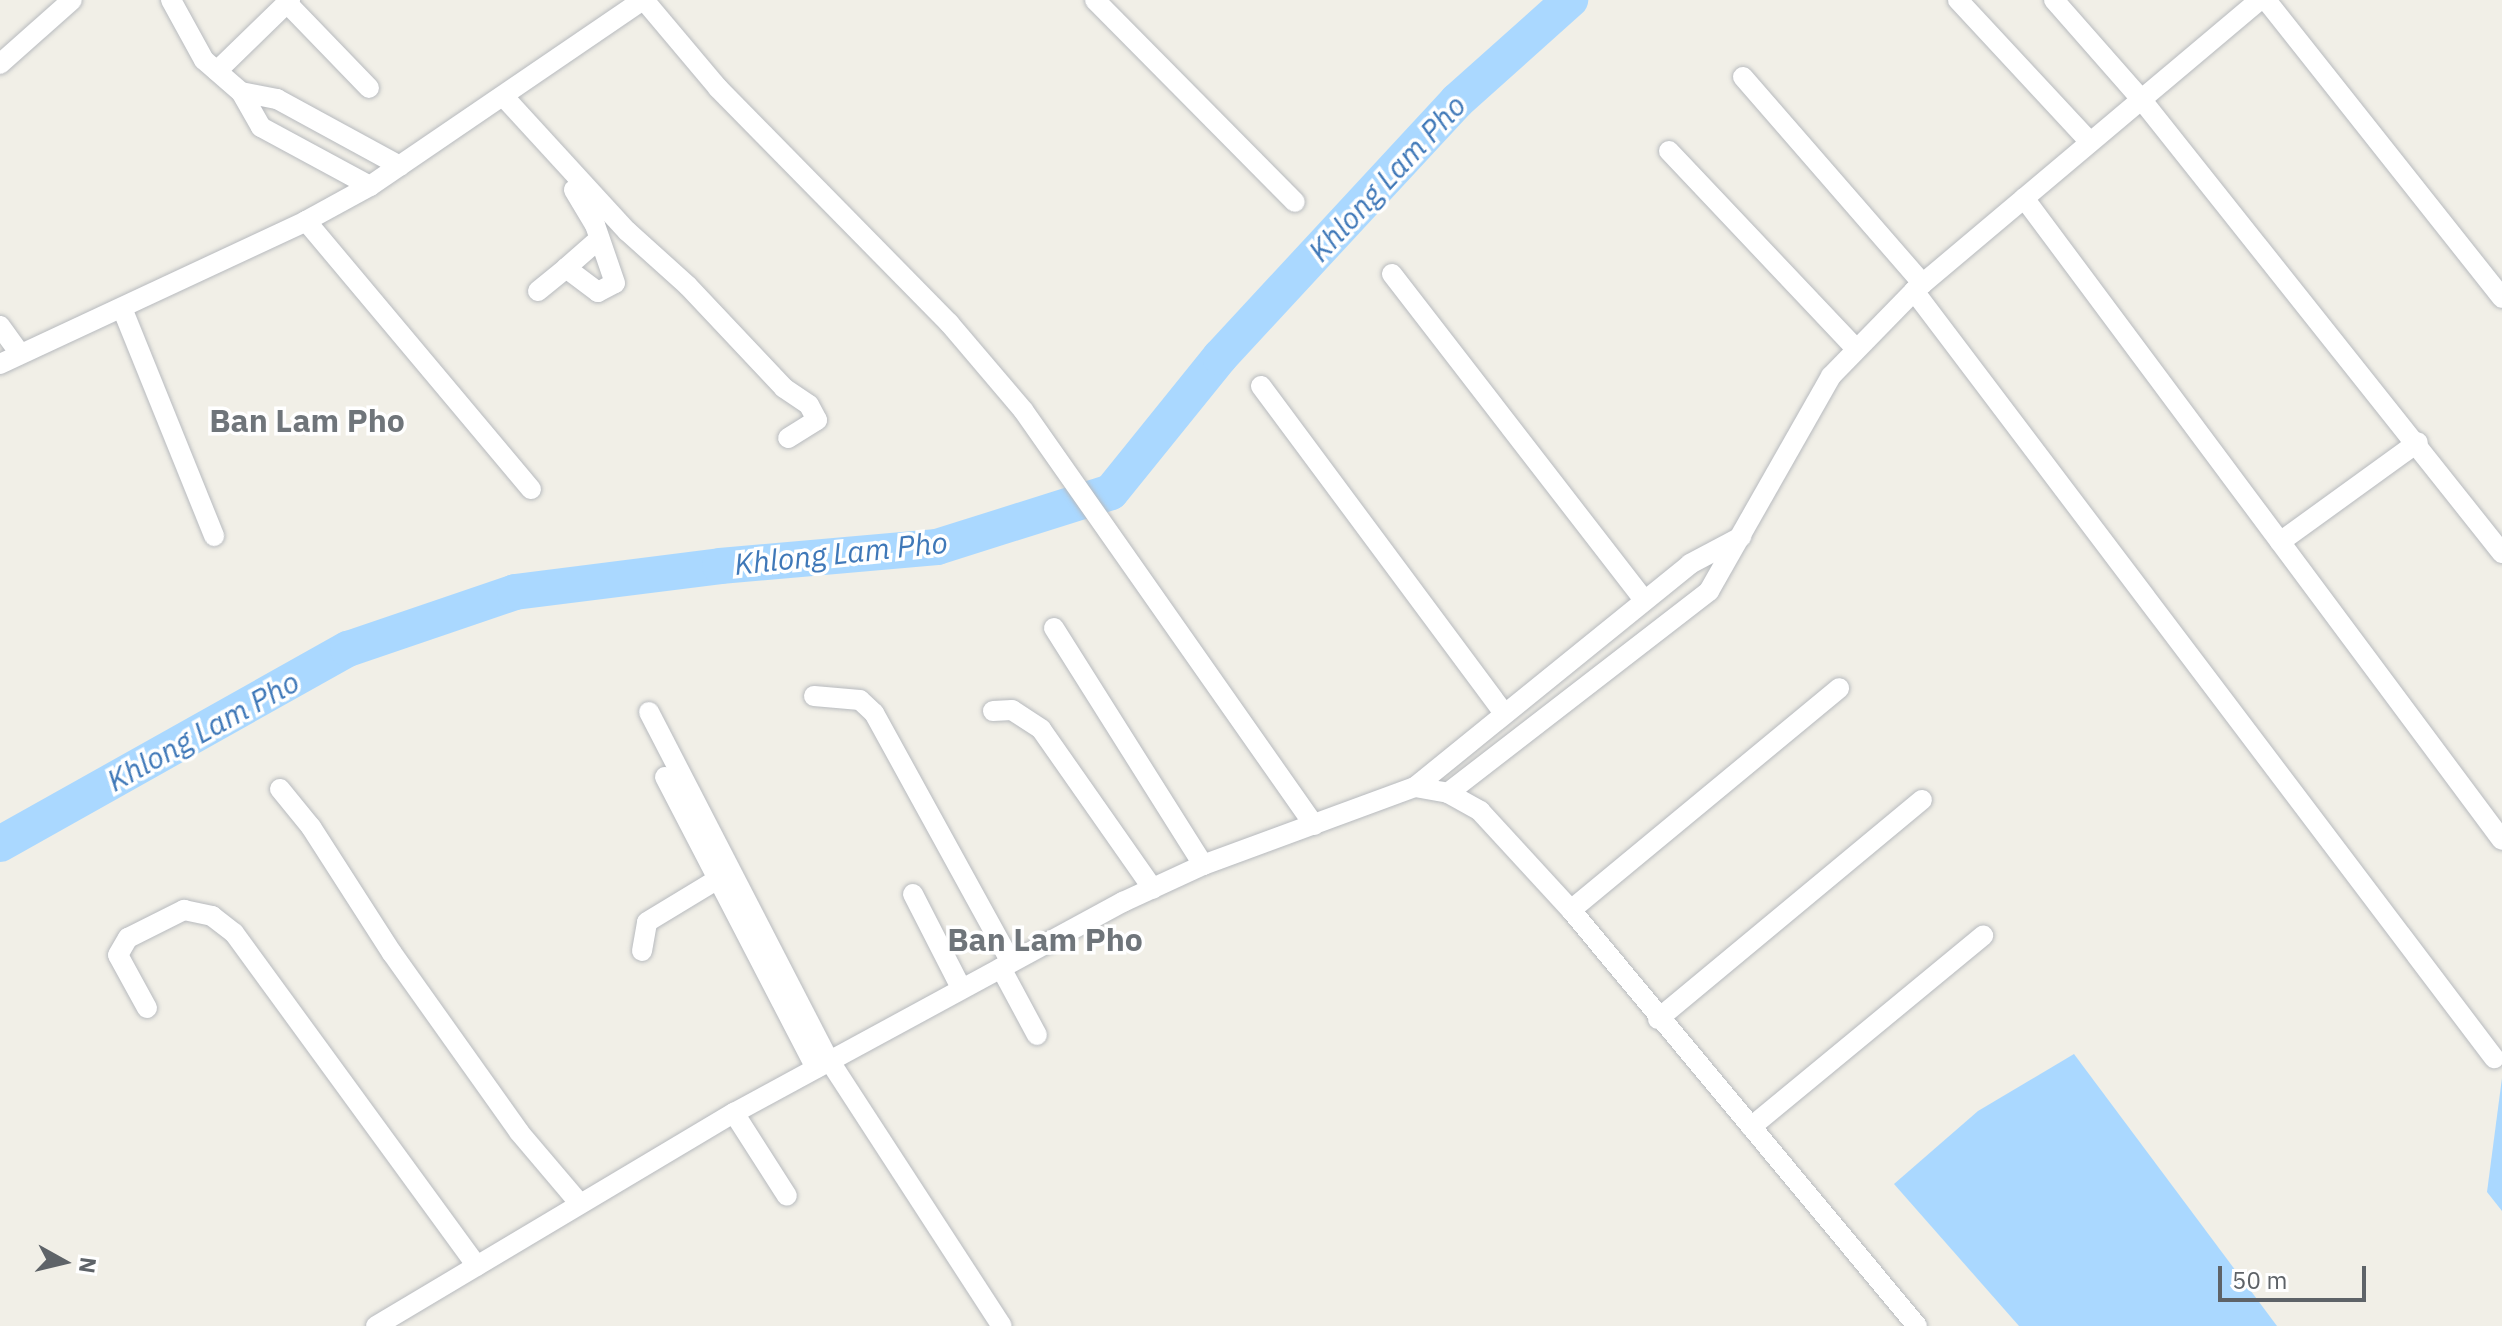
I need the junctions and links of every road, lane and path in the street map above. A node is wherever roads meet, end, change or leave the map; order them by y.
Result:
1 (72, 0) edge
2 (171, 0) edge
3 (644, 0) edge
4 (1095, 0) edge
5 (1958, 0) edge
6 (2054, 0) edge
7 (2259, 0) edge
8 (2266, 0) edge
9 (289, 2) edge
10 (0, 64) edge
11 (217, 71) junction
12 (1743, 77) dead end
13 (369, 88) dead end
14 (241, 92) junction
15 (2141, 99) junction
16 (500, 101) junction
17 (2090, 142) junction
18 (1669, 151) dead end
19 (400, 166) junction
20 (370, 186) junction
21 (2024, 198) junction
22 (1295, 202) dead end
23 (306, 221) junction
24 (599, 239) junction
25 (566, 268) junction
26 (1392, 274) dead end
27 (1918, 288) junction
28 (538, 291) dead end
29 (2502, 298) edge
30 (122, 308) junction
31 (0, 326) edge
32 (1856, 349) junction
33 (20, 354) junction
34 (0, 364) edge
35 (1261, 386) dead end
36 (788, 438) dead end
37 (2418, 442) junction
38 (531, 489) dead end
39 (214, 536) dead end
40 (1741, 537) junction
41 (2280, 542) junction
42 (2502, 553) edge
43 (1644, 600) junction
44 (1054, 628) dead end
45 (1839, 688) dead end
46 (814, 696) dead end
47 (993, 711) dead end
48 (649, 712) dead end
49 (1504, 713) junction
50 (665, 777) dead end
51 (1415, 787) junction
52 (280, 789) dead end
53 (1448, 793) junction
54 (1922, 800) dead end
55 (1314, 825) junction
56 (2502, 840) edge
57 (1203, 865) junction
58 (718, 879) junction
59 (1153, 889) junction
60 (913, 894) dead end
61 (1571, 910) junction
62 (1983, 936) dead end
63 (642, 951) dead end
64 (1006, 965) junction
65 (961, 988) junction
66 (147, 1008) dead end
67 (1658, 1019) junction
68 (1037, 1035) dead end
69 (2494, 1058) dead end
70 (823, 1064) junction
71 (734, 1113) junction
72 (1751, 1127) junction
73 (787, 1196) dead end
74 (580, 1204) junction
75 (477, 1266) junction
76 (384, 1324) edge
77 (1002, 1326) edge
78 (1917, 1326) edge

1 - 10 street
2 - 11 street
3 - 16 street
3 - 55 street
4 - 22 street
5 - 17 street
6 - 15 street
7 - 15 street
8 - 29 street
9 - 11 street
9 - 13 street
11 - 14 street
12 - 27 street
14 - 19 street
14 - 20 street
15 - 17 street
15 - 37 street
16 - 19 street
16 - 24 street
16 - 36 street
17 - 21 street
18 - 32 street
19 - 20 street
20 - 23 street
21 - 27 street
21 - 41 street
23 - 30 street
23 - 38 street
24 - 25 street
24 - 25 street
25 - 28 street
26 - 43 street
27 - 32 street
27 - 69 street
30 - 33 street
30 - 39 street
31 - 33 street
32 - 40 street
33 - 34 street
35 - 49 street
37 - 41 street
37 - 42 street
40 - 43 street
40 - 53 street
41 - 56 street
43 - 49 street
44 - 57 street
45 - 61 street
46 - 64 street
47 - 59 street
48 - 70 street
49 - 51 street
50 - 58 street
51 - 53 street
51 - 55 street
52 - 74 street
53 - 61 street
54 - 67 street
55 - 57 street
57 - 59 street
58 - 63 street
58 - 70 street
59 - 64 street
60 - 65 street
61 - 67 street
62 - 72 street
64 - 65 street
64 - 68 street
65 - 70 street
66 - 75 street
67 - 72 street
70 - 71 street
70 - 77 street
71 - 73 street
71 - 74 street
72 - 78 street
74 - 75 street
75 - 76 street

